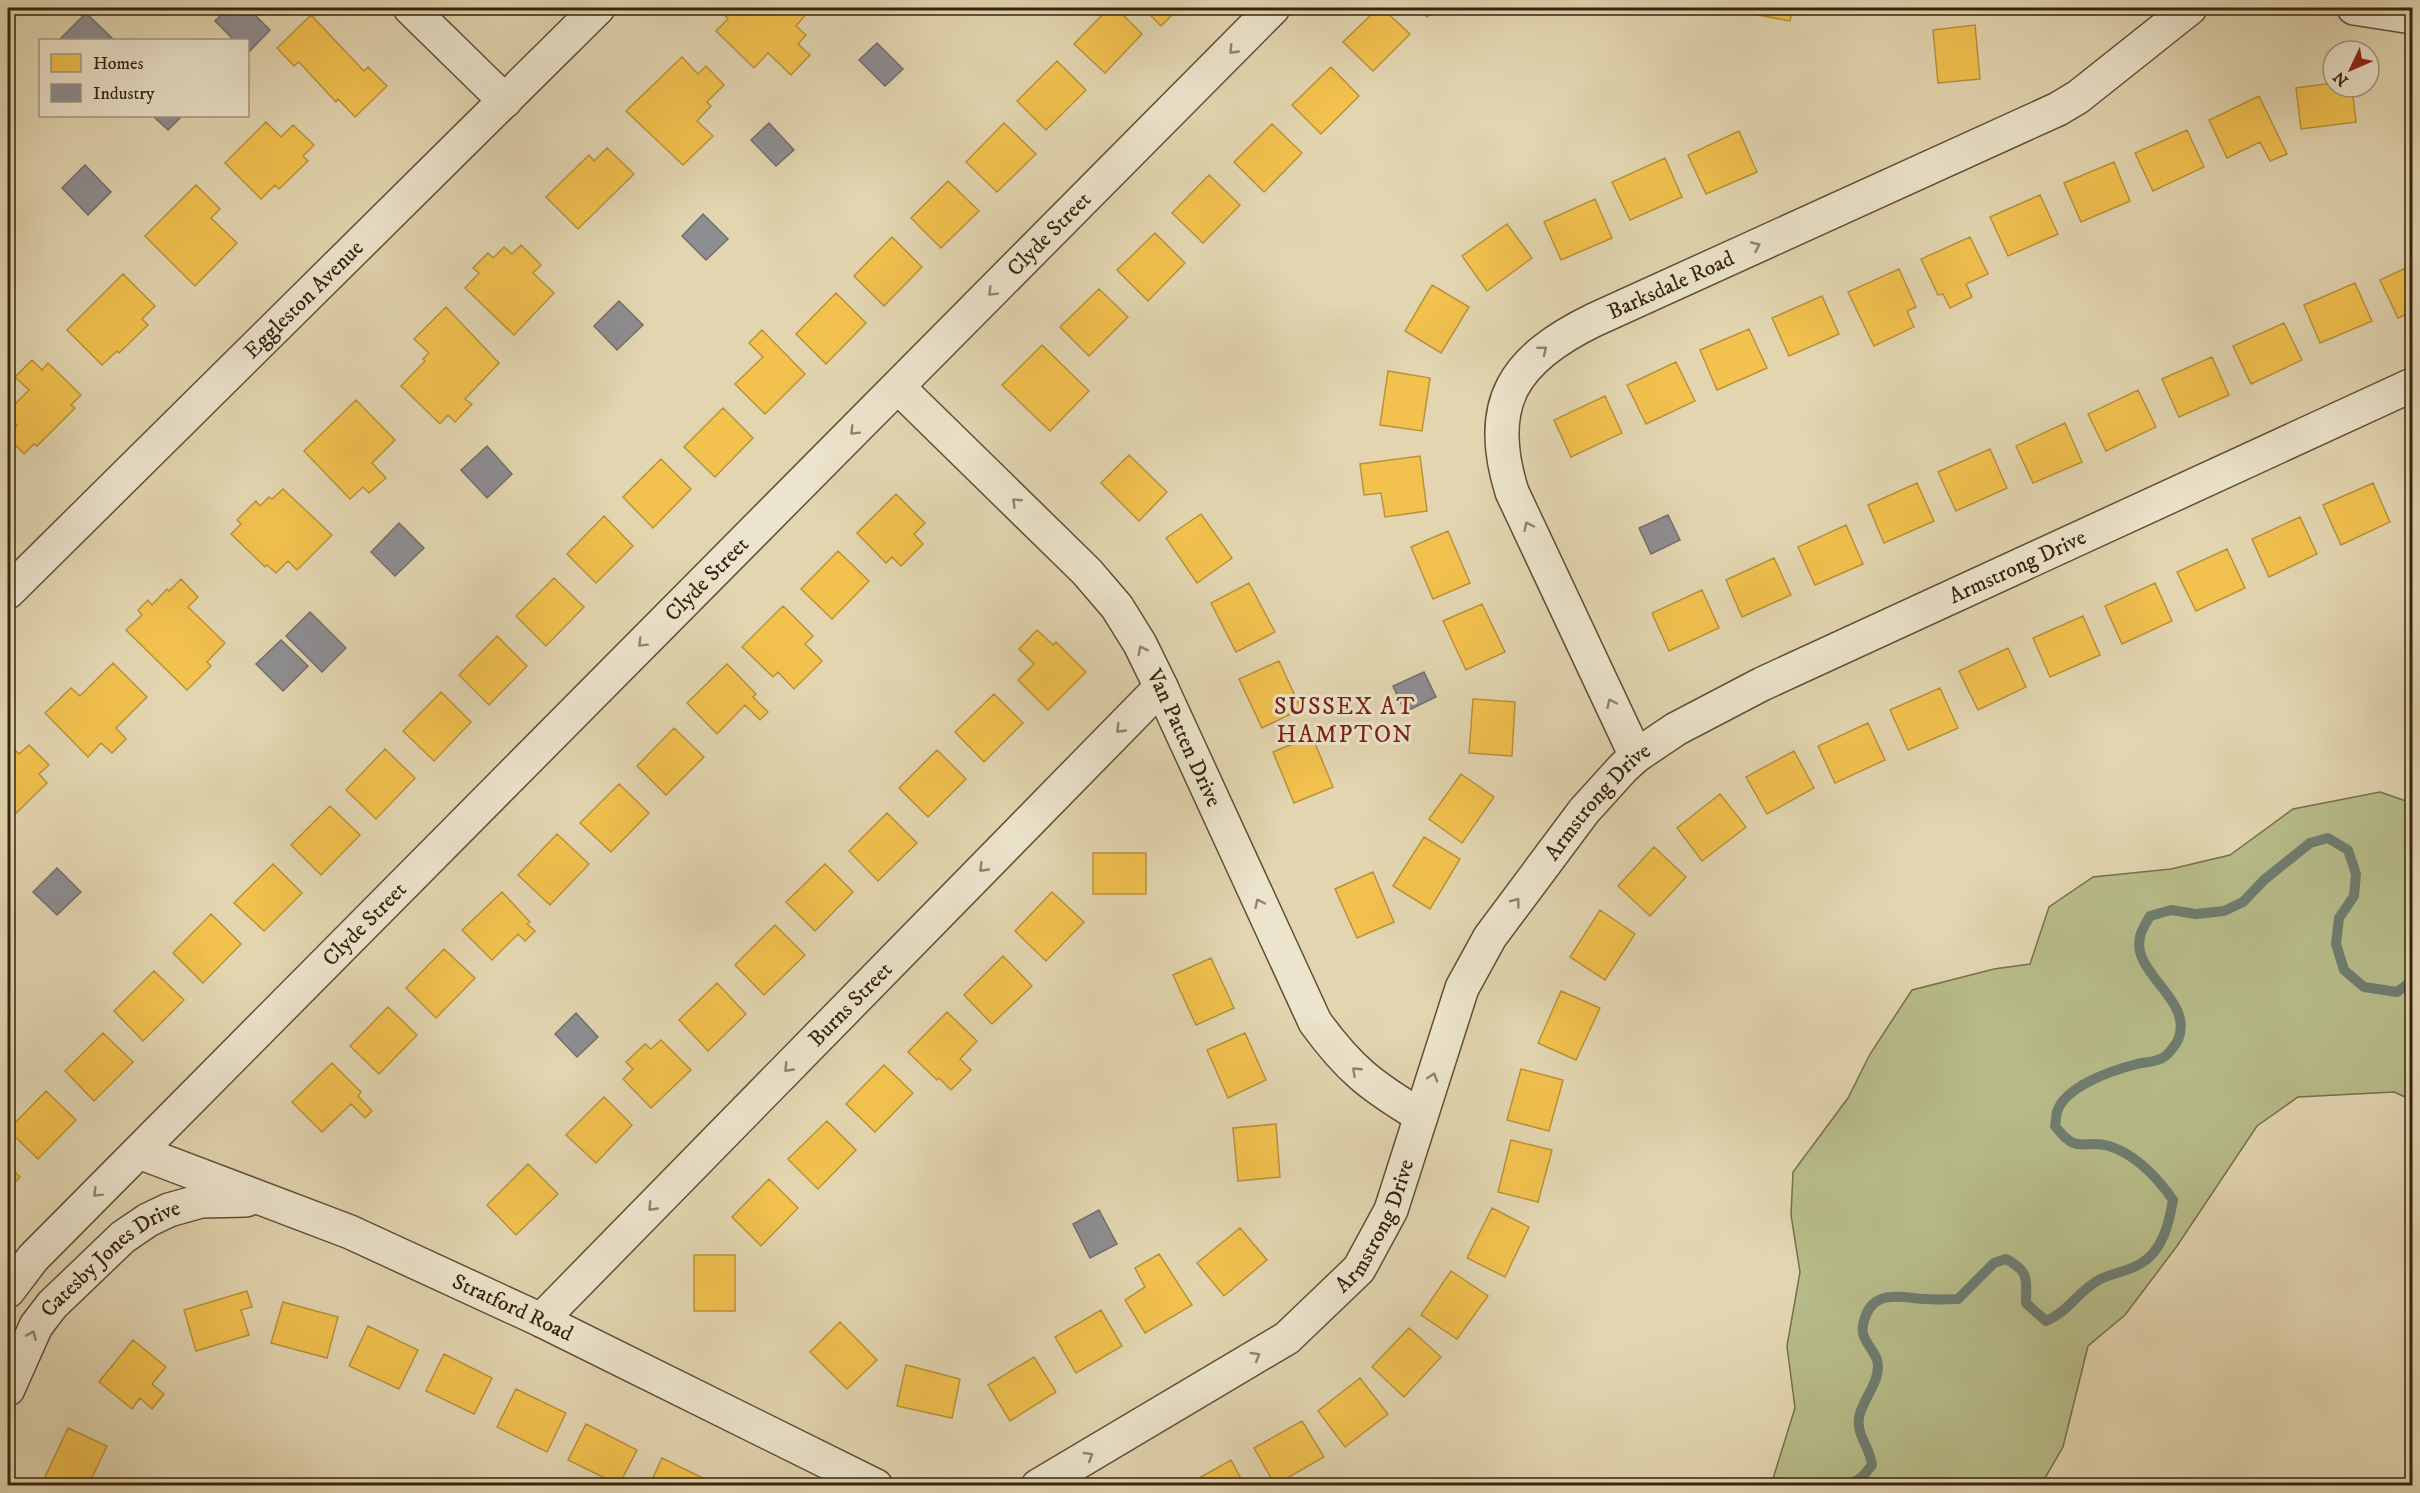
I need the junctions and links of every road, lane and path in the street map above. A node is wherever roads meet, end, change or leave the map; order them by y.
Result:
1 (410, 8) edge
2 (598, 8) edge
3 (1273, 8) edge
4 (2190, 8) edge
5 (2354, 8) edge
6 (2412, 17) edge
7 (505, 101) junction
8 (2412, 385) edge
9 (898, 387) junction
10 (8, 592) edge
11 (1161, 687) junction
12 (1636, 756) junction
13 (1421, 1116) junction
14 (139, 1152) junction
15 (262, 1200) junction
16 (8, 1291) edge
17 (541, 1320) junction
18 (8, 1389) edge
19 (837, 1474) edge
20 (876, 1485) edge
21 (1038, 1485) edge

1 - 7 street
2 - 7 street, Eggleston Avenue
3 -> 9 street, Clyde Street
12 -> 4 street, Barksdale Road
5 - 6 street
7 - 10 street, Eggleston Avenue
8 - 12 street, Armstrong Drive
11 -> 9 street, Van Patten Drive
9 -> 14 street, Clyde Street
13 -> 11 street, Van Patten Drive
11 -> 17 street, Burns Street
13 -> 12 street, Armstrong Drive
21 -> 13 street, Armstrong Drive
14 - 15 street, Stratford Road
14 -> 16 street, Catesby Jones Drive
15 - 17 street, Stratford Road
18 -> 15 street, Catesby Jones Drive
17 - 19 street, Stratford Road
19 - 20 street, Stratford Road

